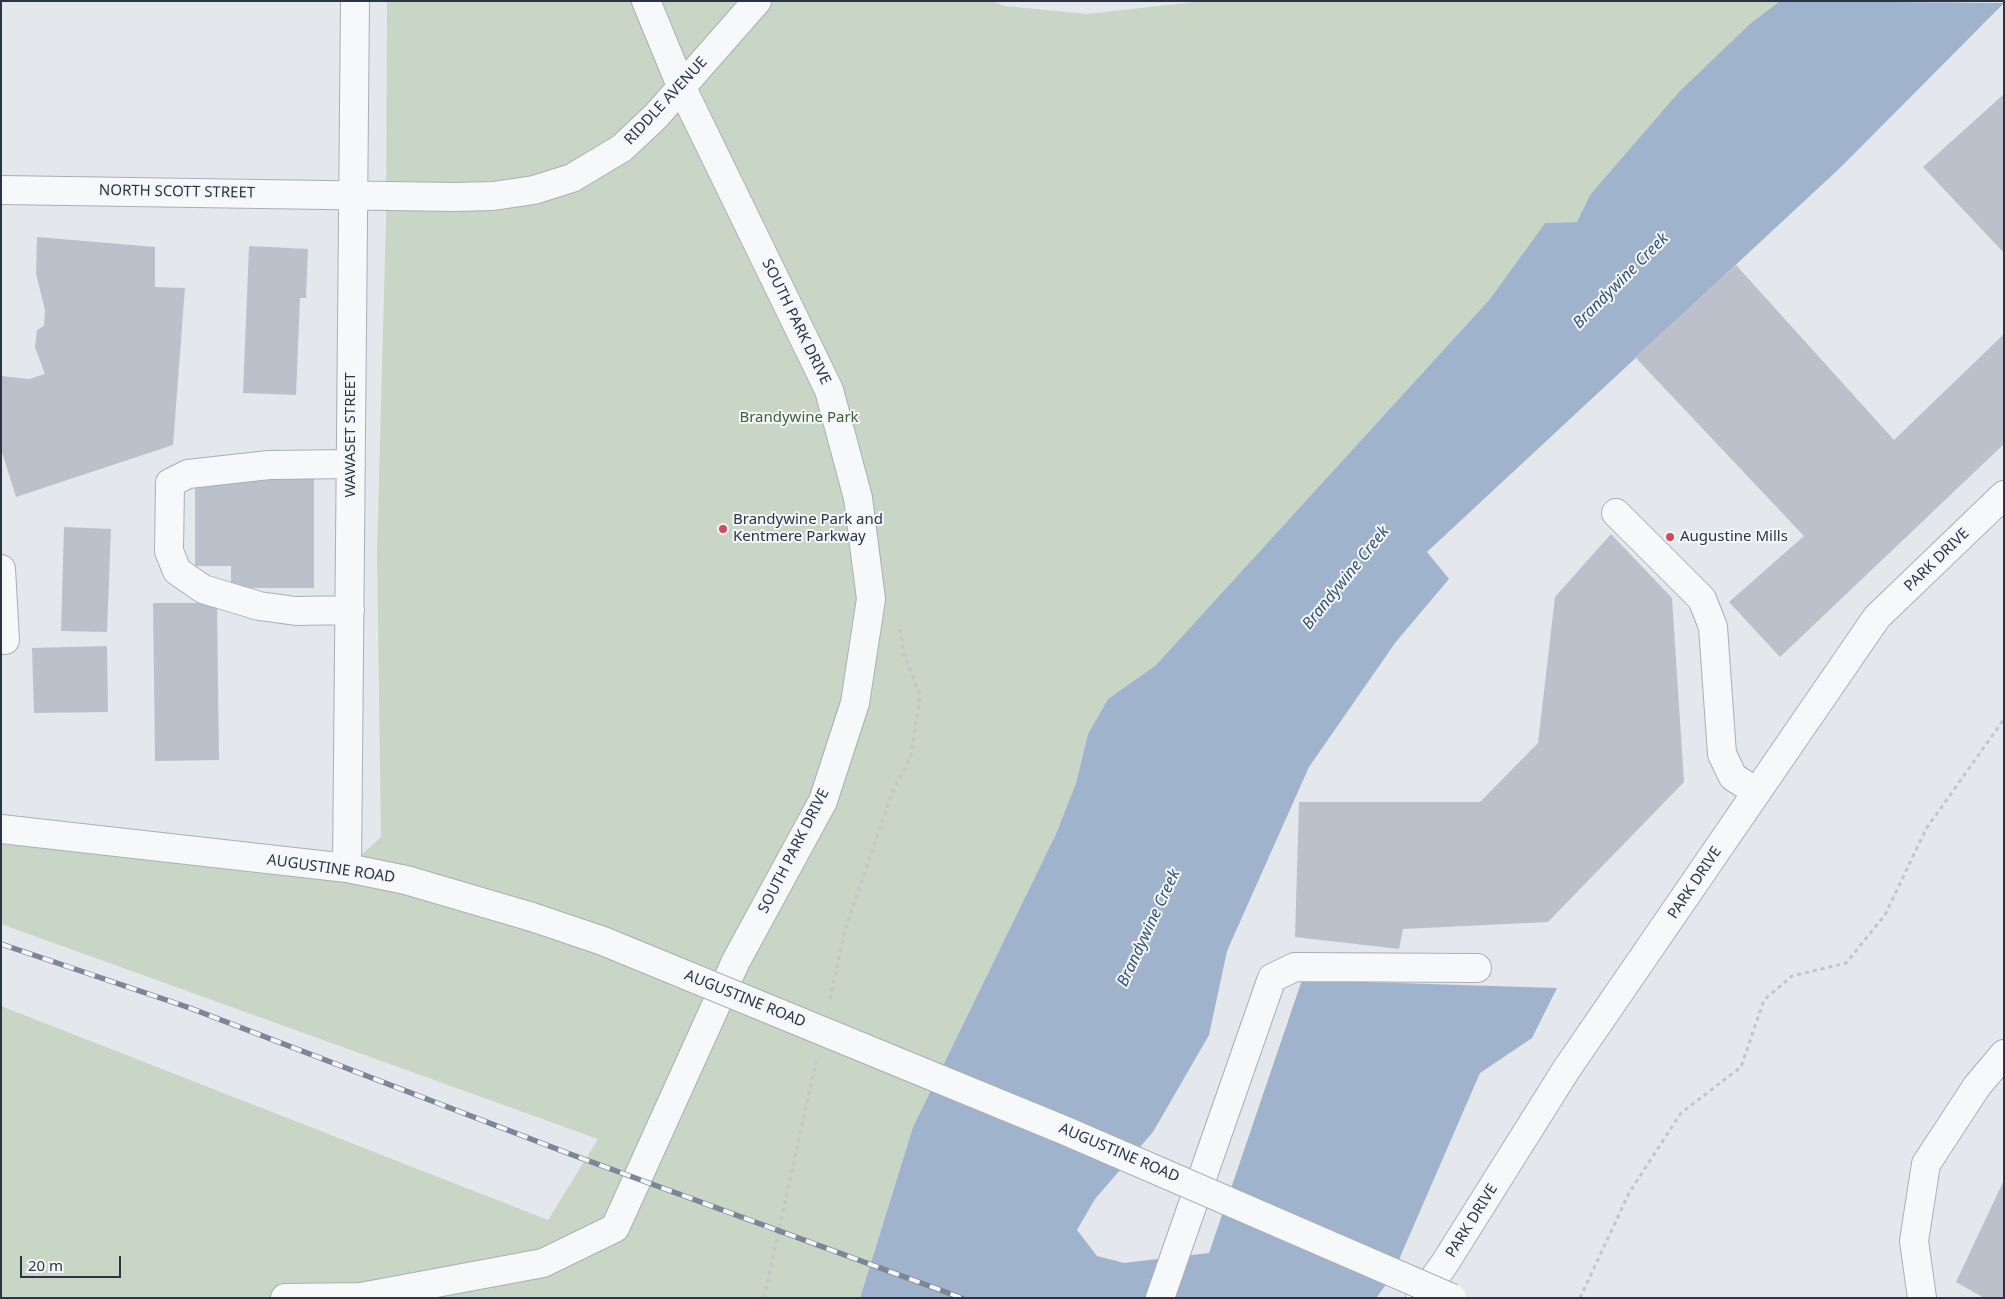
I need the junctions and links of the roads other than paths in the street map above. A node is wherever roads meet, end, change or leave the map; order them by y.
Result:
1 (355, 1) edge
2 (646, 1) edge
3 (757, 1) edge
4 (681, 86) junction
5 (1, 190) edge
6 (353, 194) junction
7 (351, 464) junction
8 (2004, 495) edge
9 (1616, 513) dead end
10 (1, 569) edge
11 (350, 610) junction
12 (5, 640) dead end
13 (1757, 792) junction
14 (1, 828) edge
15 (348, 868) junction
16 (1477, 968) dead end
17 (2004, 1054) edge
18 (284, 1298) edge
19 (1160, 1298) edge
20 (1420, 1298) edge
21 (1452, 1298) edge
22 (1922, 1298) edge

1 - 6 street, WAWASET STREET
2 - 4 street, SOUTH PARK DRIVE
3 - 4 street, RIDDLE AVENUE
4 - 6 street, RIDDLE AVENUE
4 - 18 street, SOUTH PARK DRIVE
5 - 6 street, NORTH SCOTT STREET
6 - 7 street, WAWASET STREET
7 - 11 street, WAWASET STREET
7 - 11 street
8 - 13 street, PARK DRIVE
9 - 13 street
10 - 12 street
11 - 15 street, WAWASET STREET
13 - 20 street, PARK DRIVE
14 - 15 street, AUGUSTINE ROAD
15 - 21 street, AUGUSTINE ROAD, bridge
16 - 19 street
17 - 22 street

